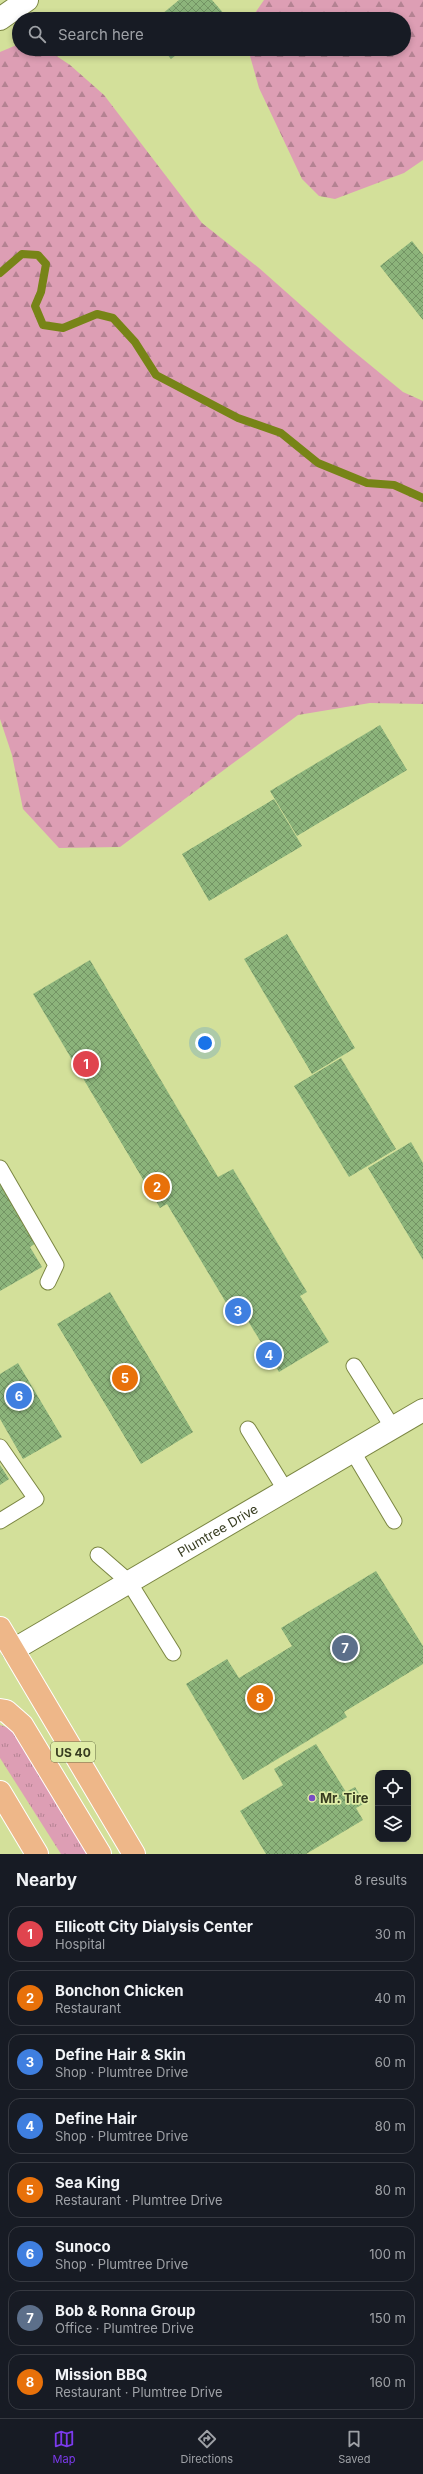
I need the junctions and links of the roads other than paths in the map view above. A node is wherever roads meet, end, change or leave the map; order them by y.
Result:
1 (27, 0) edge
2 (0, 19) edge
3 (0, 1168) edge
4 (48, 1282) dead end
5 (354, 1366) dead end
6 (423, 1410) edge
7 (393, 1428) junction
8 (248, 1429) dead end
9 (0, 1448) edge
10 (353, 1452) junction
11 (286, 1491) junction
12 (0, 1521) edge
13 (394, 1521) dead end
14 (98, 1555) dead end
15 (129, 1582) junction
16 (0, 1628) edge
17 (6, 1649) edge
18 (173, 1653) dead end
19 (0, 1710) edge
20 (0, 1792) edge
21 (37, 1854) edge
22 (100, 1854) edge
23 (134, 1854) edge

1 - 2 street
3 - 4 lane
5 - 7 lane
6 - 7 street, Plumtree Drive
7 - 10 street, Plumtree Drive
8 - 11 lane
9 - 12 lane
10 - 11 street, Plumtree Drive
10 - 13 lane
11 - 15 street, Plumtree Drive
14 - 15 lane
15 - 17 street, Plumtree Drive
15 - 18 lane
16 - 17 main road, US 40
17 - 23 main road, US 40
19 - 22 main road
20 - 21 main road

